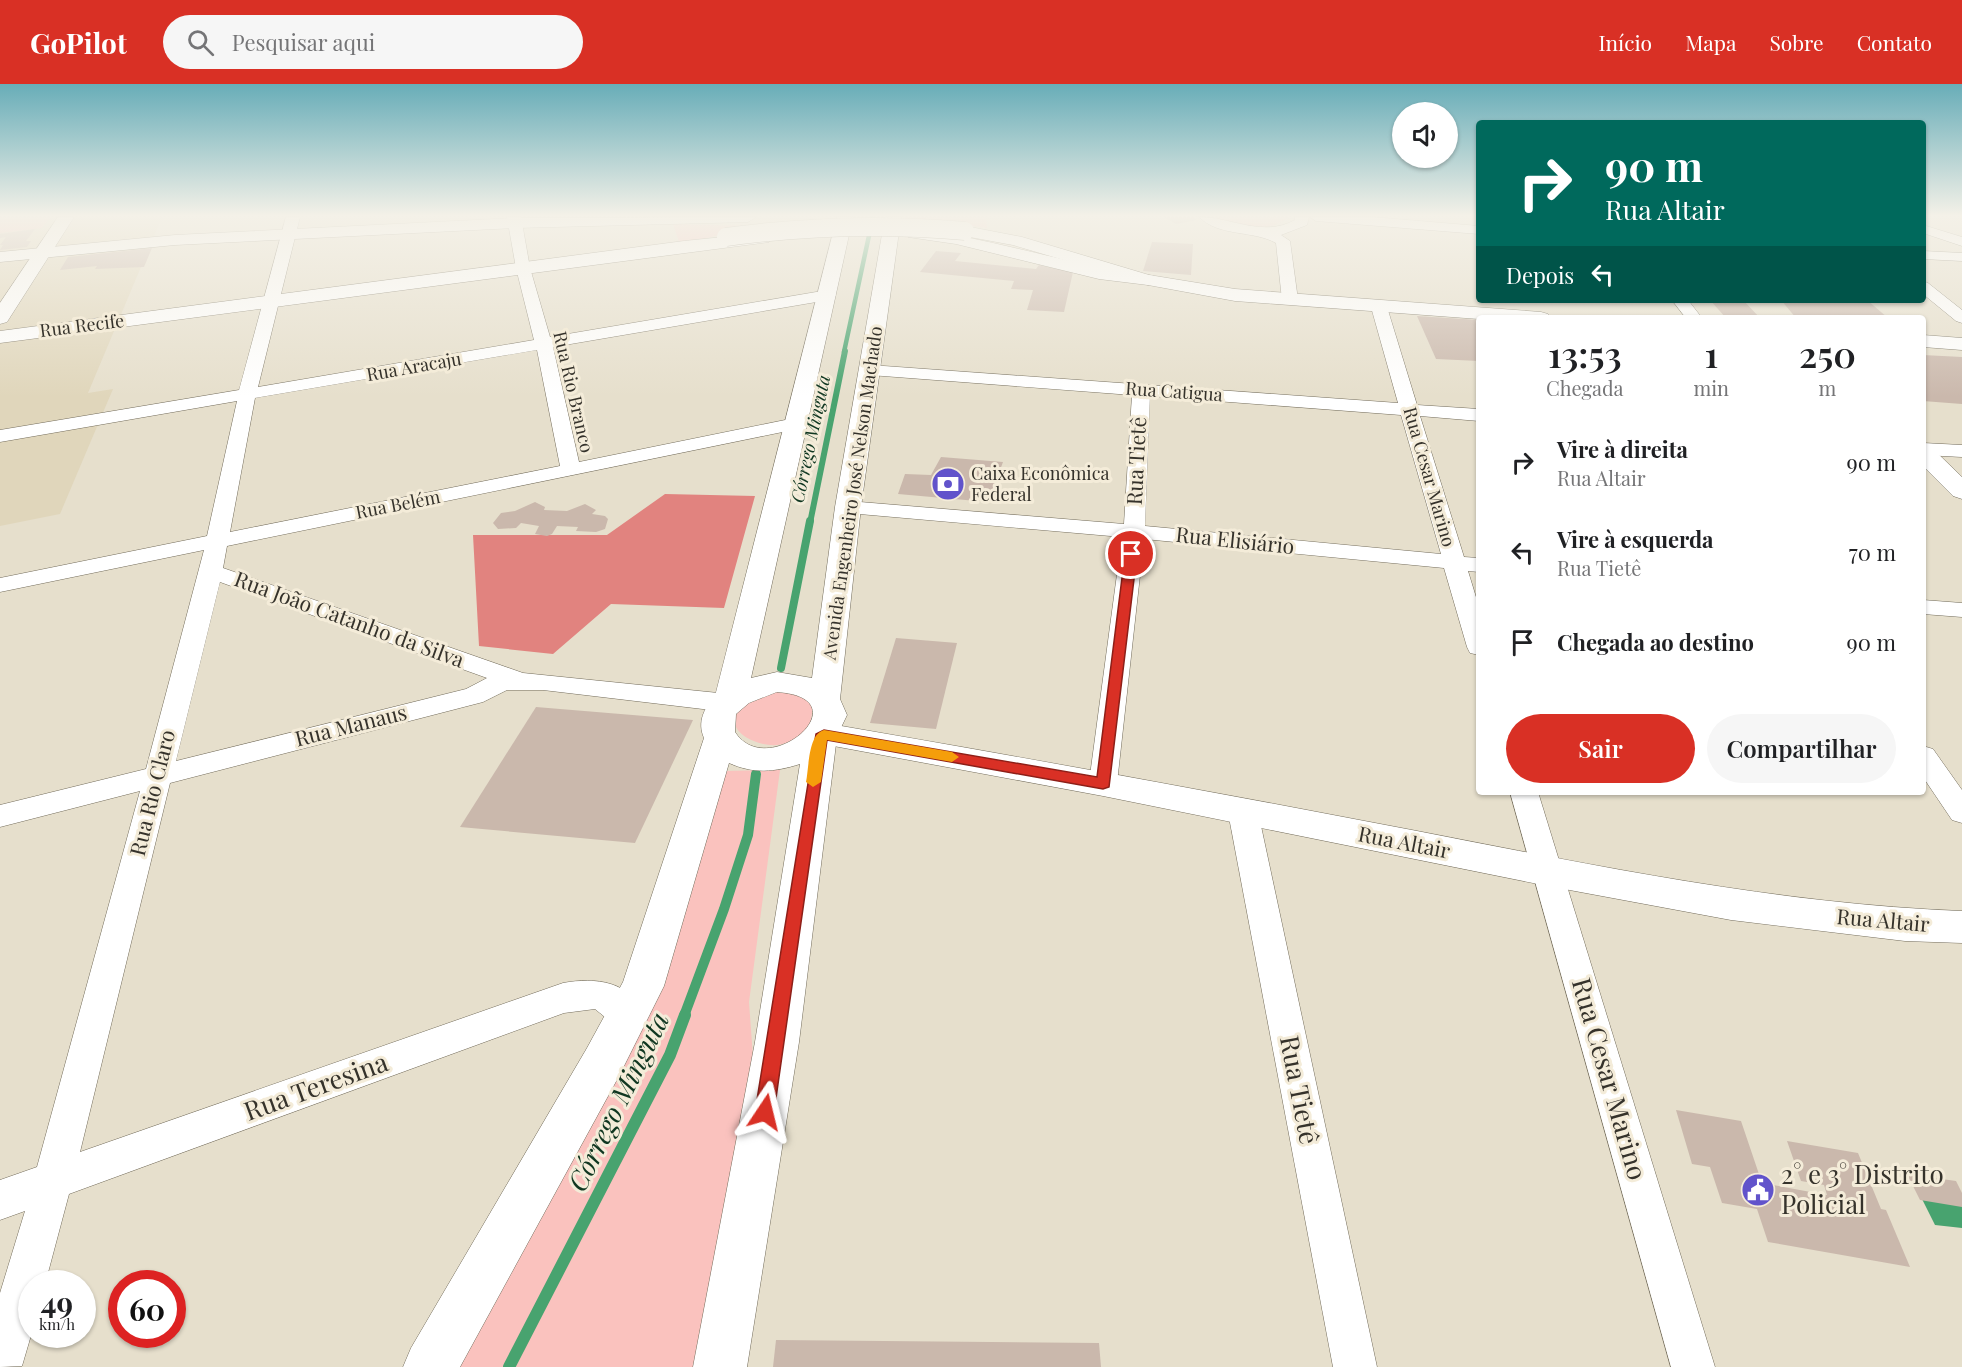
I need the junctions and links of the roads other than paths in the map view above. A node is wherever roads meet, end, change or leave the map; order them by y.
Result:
1 (26, 277) edge
2 (278, 277) edge
3 (457, 277) edge
4 (525, 277) edge
5 (838, 277) edge
6 (878, 277) edge
7 (1125, 277) edge
8 (1137, 277) edge
9 (1287, 277) edge
10 (1148, 280) junction
11 (1926, 288) edge
12 (828, 295) junction
13 (1290, 300) junction
14 (272, 302) junction
15 (1682, 303) edge
16 (1379, 307) junction
17 (1497, 315) edge
18 (1692, 315) edge
19 (0, 318) edge
20 (1962, 318) edge
21 (0, 337) edge
22 (1926, 341) edge
23 (1962, 344) edge
24 (543, 345) junction
25 (870, 370) junction
26 (1141, 390) junction
27 (246, 395) junction
28 (1411, 410) junction
29 (1476, 415) edge
30 (795, 424) junction
31 (0, 436) edge
32 (1926, 450) edge
33 (1962, 451) edge
34 (1926, 453) edge
35 (571, 470) junction
36 (1962, 490) edge
37 (848, 507) junction
38 (1134, 531) junction
39 (216, 542) junction
40 (1453, 562) junction
41 (1476, 565) edge
42 (211, 571) junction
43 (0, 585) edge
44 (1926, 607) edge
45 (1962, 610) edge
46 (1476, 637) edge
47 (494, 675) junction
48 (720, 712) junction
49 (830, 725) junction
50 (1926, 760) edge
51 (159, 775) junction
52 (1103, 783) junction
53 (1525, 795) edge
54 (1243, 812) junction
55 (1962, 812) edge
56 (0, 816) edge
57 (1548, 871) junction
58 (1962, 927) edge
59 (628, 1015) junction
60 (53, 1182) junction
61 (0, 1200) edge
62 (0, 1366) edge
63 (430, 1367) edge
64 (720, 1367) edge
65 (1355, 1367) edge
66 (1693, 1367) edge

1 - 19 main road
2 - 14 street, Rua Rio Claro
3 - 14 main road, Rua Recife
4 - 24 street, Rua Rio Branco
5 - 12 main road
6 - 25 main road, Avenida Engenheiro José Nelson Machado
7 - 10 main road
8 - 10 main road, bridge
9 - 13 street
10 - 13 main road
11 - 20 street
12 - 24 street, Rua Aracaju
12 - 30 main road
13 - 16 main road
14 - 21 main road, Rua Recife
14 - 27 street, Rua Rio Claro
15 - 18 street
16 - 17 main road
16 - 28 street, Rua Cesar Marino
22 - 23 main road
24 - 27 street, Rua Aracaju
24 - 35 street, Rua Rio Branco
25 - 26 street, Rua Catigua
25 - 37 main road, Avenida Engenheiro José Nelson Machado
26 - 28 street, Rua Catigua
26 - 38 street, Rua Tietê
27 - 31 street, Rua Aracaju
27 - 39 street, Rua Rio Claro
28 - 29 street, Rua Catigua
28 - 40 street, Rua Cesar Marino
30 - 35 street, Rua Belém
30 - 48 main road
32 - 33 street
34 - 36 main road
35 - 39 street, Rua Belém
37 - 38 street, Rua Elisiário
37 - 49 main road, Avenida Engenheiro José Nelson Machado
38 - 40 street, Rua Elisiário
38 - 52 street, Rua Tietê
39 - 42 street, Rua Rio Claro
39 - 43 street, Rua Belém
40 - 41 street, Rua Elisiário
40 - 46 street, Rua Cesar Marino
42 - 47 street, Rua João Catanho da Silva
42 - 51 street, Rua Rio Claro
44 - 45 street
47 - 48 street, Rua Manaus
47 - 51 street, Rua Manaus
48 - 49 main road
48 - 49 main road
48 - 59 main road
49 - 52 main road, Rua Altair
49 - 64 main road, Avenida Engenheiro José Nelson Machado
50 - 55 street
51 - 56 street, Rua Manaus
51 - 60 street, Rua Rio Claro
52 - 54 main road, Rua Altair
53 - 57 street, Rua Cesar Marino
54 - 57 main road, Rua Altair
54 - 65 street, Rua Tietê
57 - 58 main road, Rua Altair
57 - 66 street, Rua Cesar Marino
59 - 60 street, Rua Teresina
59 - 63 main road
60 - 61 street, Rua Teresina
60 - 62 street, Rua Rio Claro

